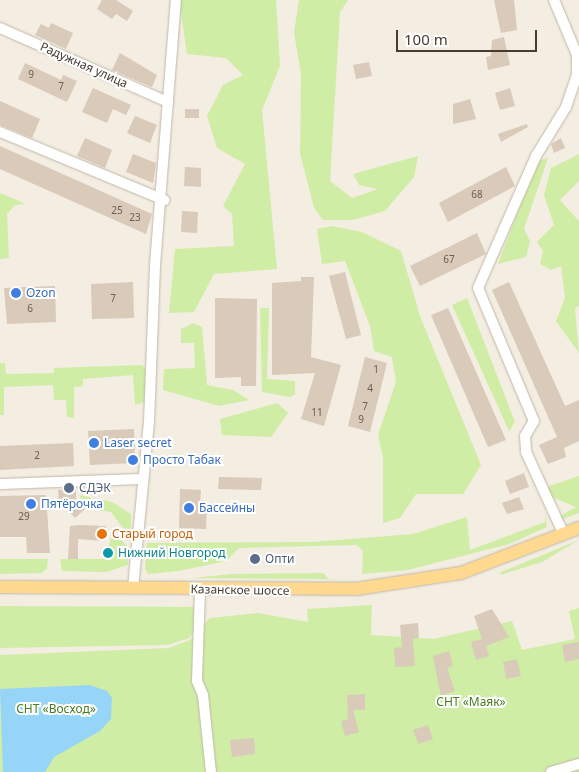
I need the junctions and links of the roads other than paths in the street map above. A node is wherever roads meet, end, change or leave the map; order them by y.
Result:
1 (176, 0) edge
2 (554, 0) edge
3 (0, 28) edge
4 (168, 102) junction
5 (0, 132) edge
6 (164, 200) junction
7 (142, 479) junction
8 (0, 484) edge
9 (579, 528) edge
10 (564, 535) junction
11 (0, 587) edge
12 (133, 588) junction
13 (200, 590) junction
14 (579, 764) edge
15 (211, 772) edge
16 (551, 772) edge

1 - 4 street
2 - 10 street
3 - 4 street, Радужная улица
4 - 6 street
5 - 6 street
6 - 7 street
7 - 8 street
7 - 12 street
9 - 10 main road, Казанское шоссе
10 - 13 main road, Казанское шоссе
11 - 12 main road
12 - 13 main road, Казанское шоссе
13 - 15 street
14 - 16 street

